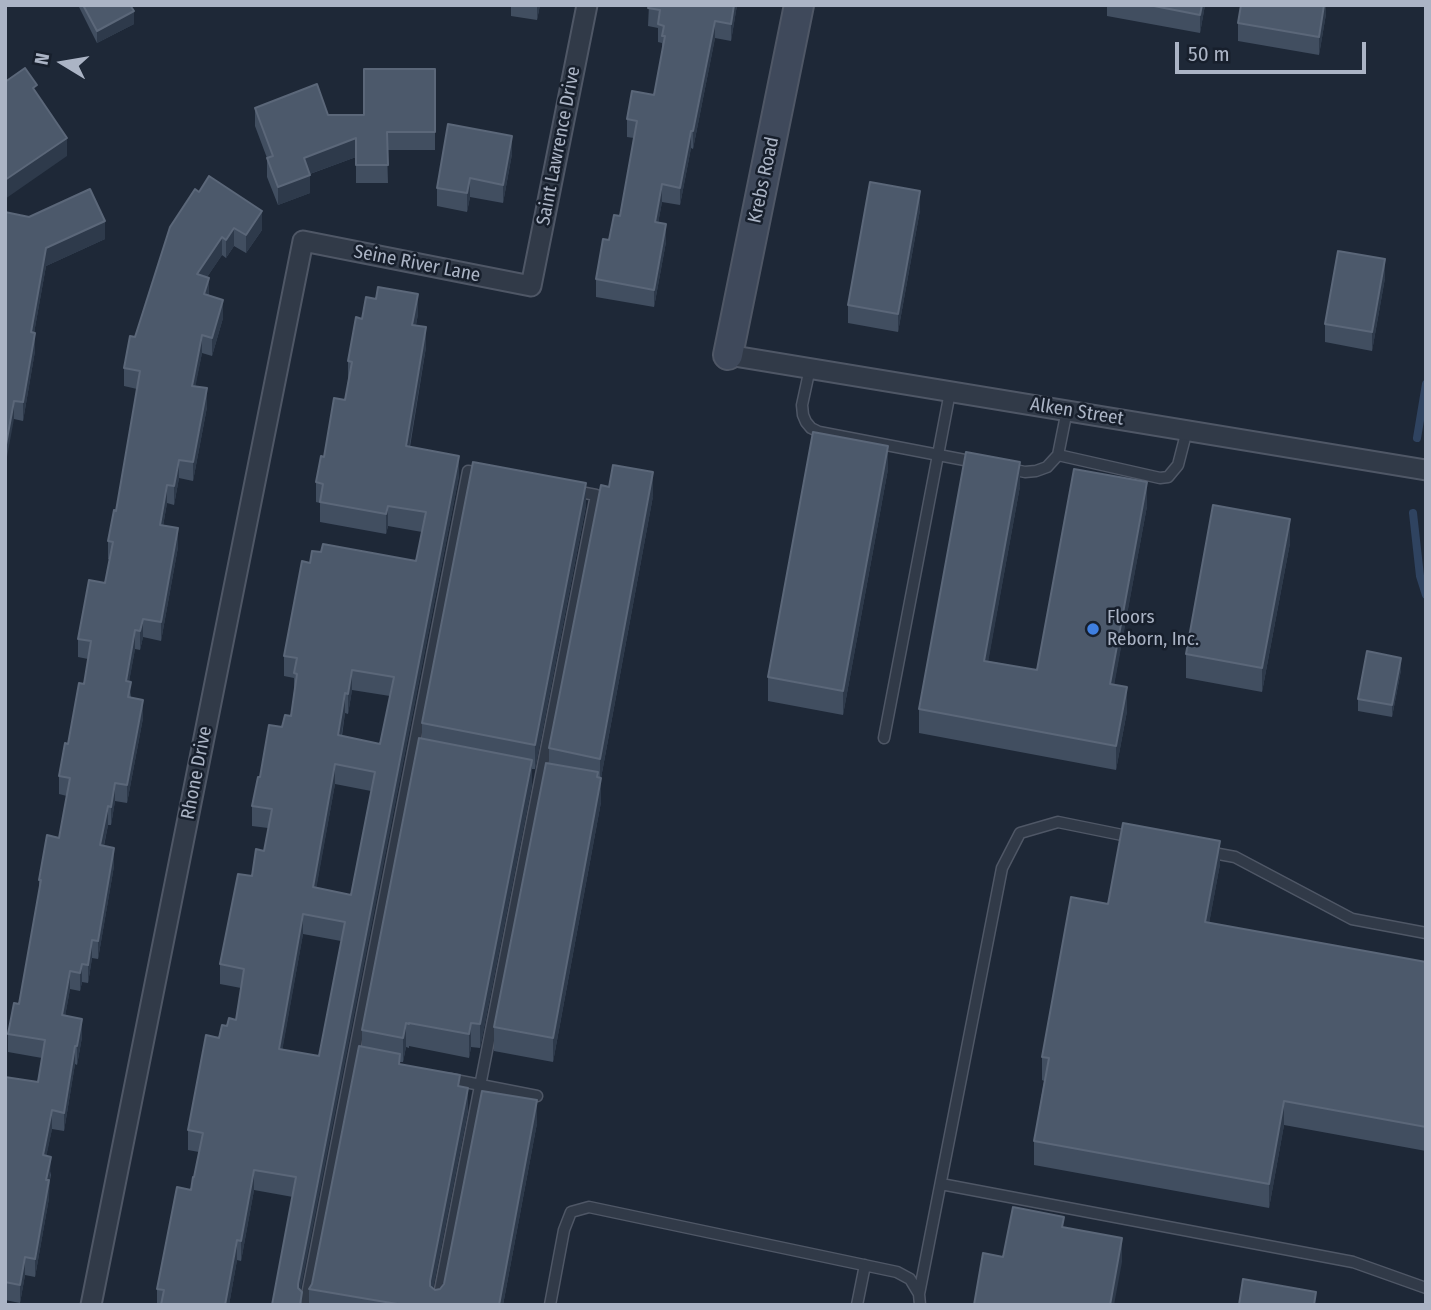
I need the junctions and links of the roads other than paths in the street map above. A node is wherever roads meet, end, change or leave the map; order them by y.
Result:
1 (587, 5) edge
2 (799, 5) edge
3 (303, 241) joint
4 (531, 286) joint
5 (728, 355) joint
6 (810, 368) junction
7 (950, 392) junction
8 (1067, 410) junction
9 (1187, 430) junction
10 (939, 455) junction
11 (1058, 455) junction
12 (988, 464) edge
13 (1000, 467) edge
14 (1426, 470) edge
15 (494, 476) edge
16 (570, 490) edge
17 (884, 738) dead end
18 (412, 753) junction
19 (425, 756) edge
20 (527, 775) edge
21 (546, 779) junction
22 (1140, 838) edge
23 (1194, 849) edge
24 (1426, 933) edge
25 (353, 1060) junction
26 (366, 1063) edge
27 (442, 1078) edge
28 (480, 1085) junction
29 (537, 1096) dead end
30 (941, 1184) junction
31 (865, 1265) junction
32 (1426, 1289) edge
33 (919, 1299) edge
34 (91, 1305) edge
35 (305, 1305) edge
36 (437, 1305) edge
37 (550, 1305) edge
38 (857, 1305) edge

1 - 4 street, Saint Lawrence Drive
2 - 5 street, Krebs Road
3 - 4 street, Seine River Lane
3 - 34 street, Rhone Drive
5 - 6 street, Alken Street
6 - 7 street, Alken Street
6 - 10 lane
7 - 8 street, Alken Street
7 - 10 lane
8 - 9 street, Alken Street
8 - 11 lane
9 - 11 lane
9 - 14 street, Alken Street
10 - 12 lane
10 - 17 lane
11 - 13 lane
15 - 18 lane
16 - 21 lane
18 - 19 lane
18 - 25 lane
20 - 21 lane
21 - 28 lane
22 - 30 lane
23 - 24 lane
25 - 26 lane
25 - 35 lane
27 - 28 lane
28 - 29 lane
28 - 36 lane
30 - 32 lane
30 - 33 lane
31 - 33 lane
31 - 37 lane
31 - 38 lane

